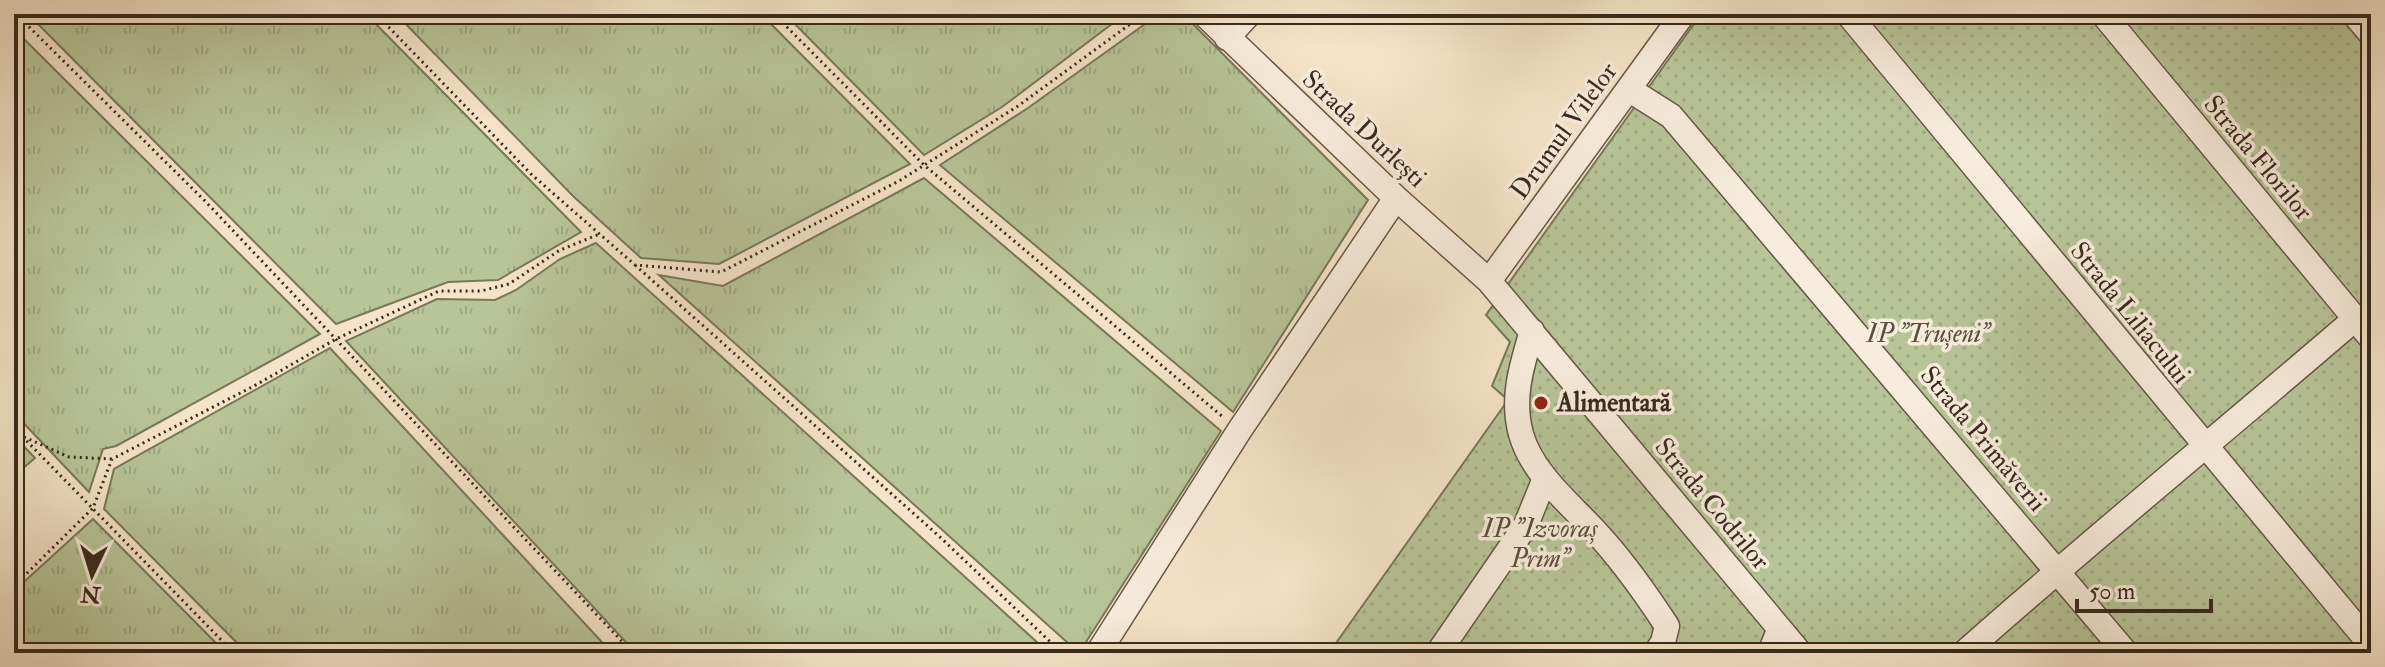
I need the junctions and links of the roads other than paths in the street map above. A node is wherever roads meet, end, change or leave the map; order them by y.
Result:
1 (1204, 14) edge
2 (1249, 14) edge
3 (1683, 14) edge
4 (1848, 14) edge
5 (2103, 14) edge
6 (2354, 14) edge
7 (2371, 34) edge
8 (1227, 38) junction
9 (1630, 90) junction
10 (1396, 198) junction
11 (1489, 281) junction
12 (2355, 319) junction
13 (1532, 331) junction
14 (2371, 338) edge
15 (2205, 448) junction
16 (1545, 478) junction
17 (2057, 570) junction
18 (1779, 630) junction
19 (2371, 645) edge
20 (1098, 653) edge
21 (1438, 653) edge
22 (1656, 653) edge
23 (1770, 653) edge
24 (1800, 653) edge
25 (1964, 653) edge
26 (2126, 653) edge

1 - 8 street, Strada Durlești
2 - 8 street
3 - 9 street, Drumul Vilelor
4 - 15 street, Strada Liliacului
5 - 12 street, Strada Florilor
6 - 7 street
8 - 10 street, Strada Durlești
9 - 11 street, Drumul Vilelor
9 - 17 street, Strada Primăverii
10 - 11 street, Strada Durlești
10 - 20 street
11 - 13 street, Strada Codrilor
12 - 14 street, Strada Florilor
12 - 15 street
13 - 16 street
13 - 18 street, Strada Codrilor
15 - 17 street
15 - 19 street, Strada Liliacului
16 - 21 street
16 - 22 street
17 - 25 street
17 - 26 street, Strada Primăverii
18 - 23 street
18 - 24 street, Strada Codrilor

